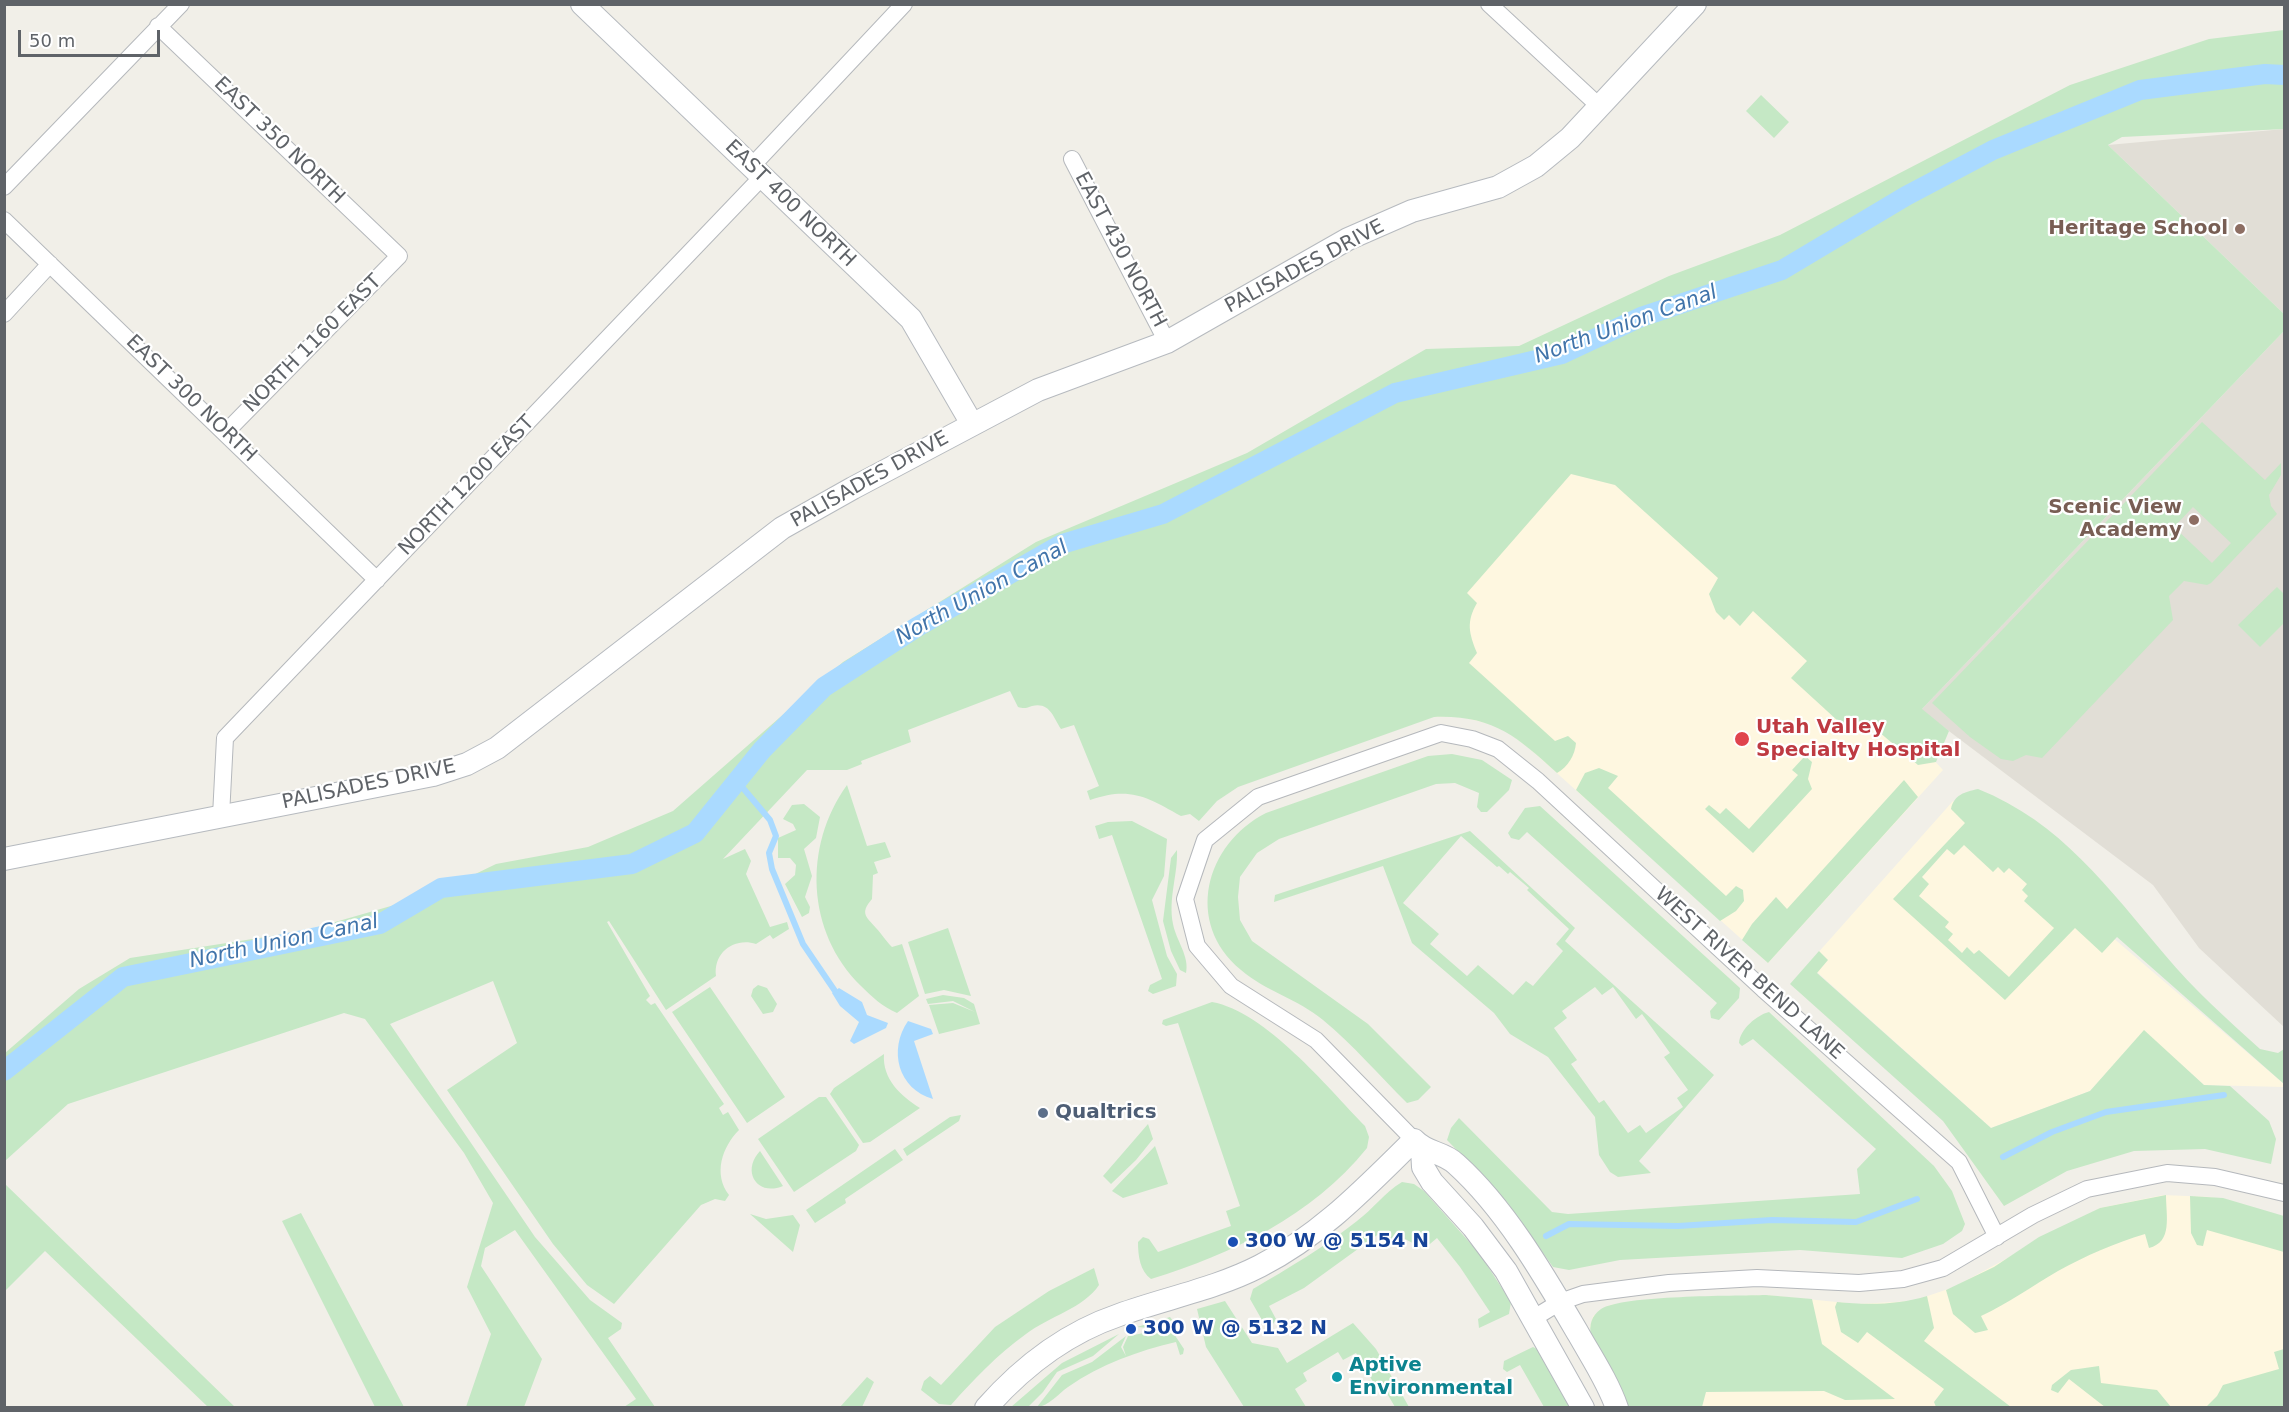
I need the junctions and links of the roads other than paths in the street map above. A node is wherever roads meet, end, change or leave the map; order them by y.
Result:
1 (181, 4) edge
2 (582, 4) edge
3 (904, 4) edge
4 (1489, 4) edge
5 (1695, 4) edge
6 (158, 26) junction
7 (1599, 106) junction
8 (1072, 159) dead end
9 (756, 172) junction
10 (4, 187) edge
11 (4, 220) edge
12 (399, 256) joint
13 (50, 264) junction
14 (4, 314) edge
15 (1167, 342) junction
16 (972, 424) junction
17 (226, 432) junction
18 (377, 580) junction
19 (221, 816) junction
20 (4, 859) edge
21 (1418, 1144) junction
22 (2284, 1193) edge
23 (1997, 1237) junction
24 (1560, 1302) junction
25 (1534, 1318) junction
26 (986, 1407) edge
27 (1583, 1407) edge
28 (1617, 1407) edge

1 - 6 street
2 - 9 street, EAST 400 NORTH
3 - 9 street, NORTH 1200 EAST
4 - 7 street
5 - 7 street, PALISADES DRIVE
6 - 10 street
6 - 12 street, EAST 350 NORTH
7 - 15 street, PALISADES DRIVE
8 - 15 street, EAST 430 NORTH
9 - 16 street, EAST 400 NORTH
9 - 18 street, NORTH 1200 EAST
11 - 13 street, EAST 300 NORTH
12 - 17 street, NORTH 1160 EAST
13 - 14 street
13 - 17 street, EAST 300 NORTH
15 - 16 street, PALISADES DRIVE
16 - 19 street, PALISADES DRIVE
17 - 18 street, EAST 300 NORTH
18 - 19 street, NORTH 1200 EAST
19 - 20 street, PALISADES DRIVE
21 - 23 street, WEST RIVER BEND LANE
21 - 24 street
21 - 25 street
21 - 26 street
22 - 23 street
23 - 24 street
24 - 25 street
24 - 28 street
25 - 27 street

